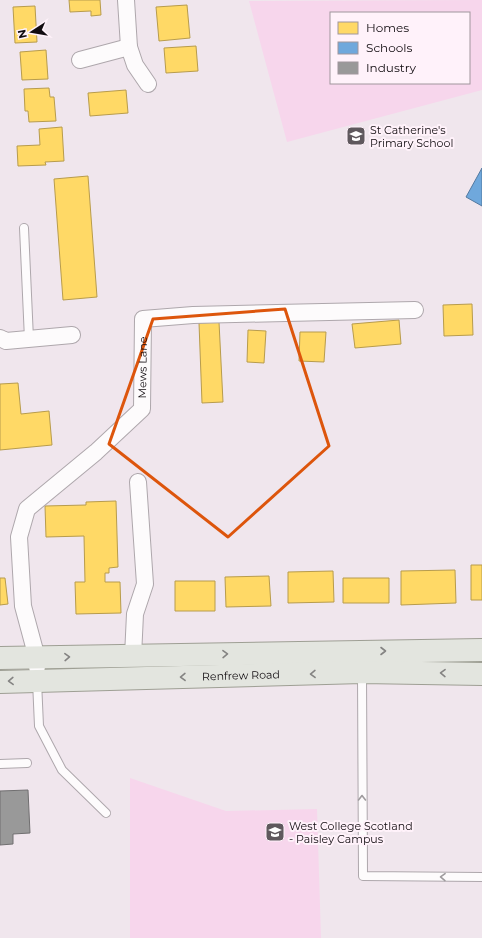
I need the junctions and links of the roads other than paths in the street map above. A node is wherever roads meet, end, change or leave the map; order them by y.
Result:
1 (126, 0) edge
2 (129, 47) junction
3 (80, 60) dead end
4 (148, 84) dead end
5 (24, 228) dead end
6 (415, 310) dead end
7 (72, 335) dead end
8 (0, 338) edge
9 (29, 339) junction
10 (138, 482) dead end
11 (482, 650) edge
12 (133, 656) junction
13 (0, 658) edge
14 (37, 658) junction
15 (362, 662) junction
16 (482, 674) edge
17 (37, 680) junction
18 (0, 682) edge
19 (27, 763) dead end
20 (0, 764) edge
21 (106, 813) dead end
22 (482, 877) edge

1 - 2 street
2 - 3 street
2 - 4 street
5 - 9 lane
6 - 14 street, Mews Lane
7 - 9 street
8 - 9 street
10 - 12 street
15 -> 11 main road, Renfrew Road
14 -> 12 main road, Renfrew Road
12 -> 15 main road, Renfrew Road
13 - 14 main road, Renfrew Road
14 - 17 street, Mews Lane
16 -> 15 main road, Renfrew Road
15 -> 17 main road, Renfrew Road
22 -> 15 lane
17 -> 18 main road, Renfrew Road
17 - 21 lane
19 - 20 lane

